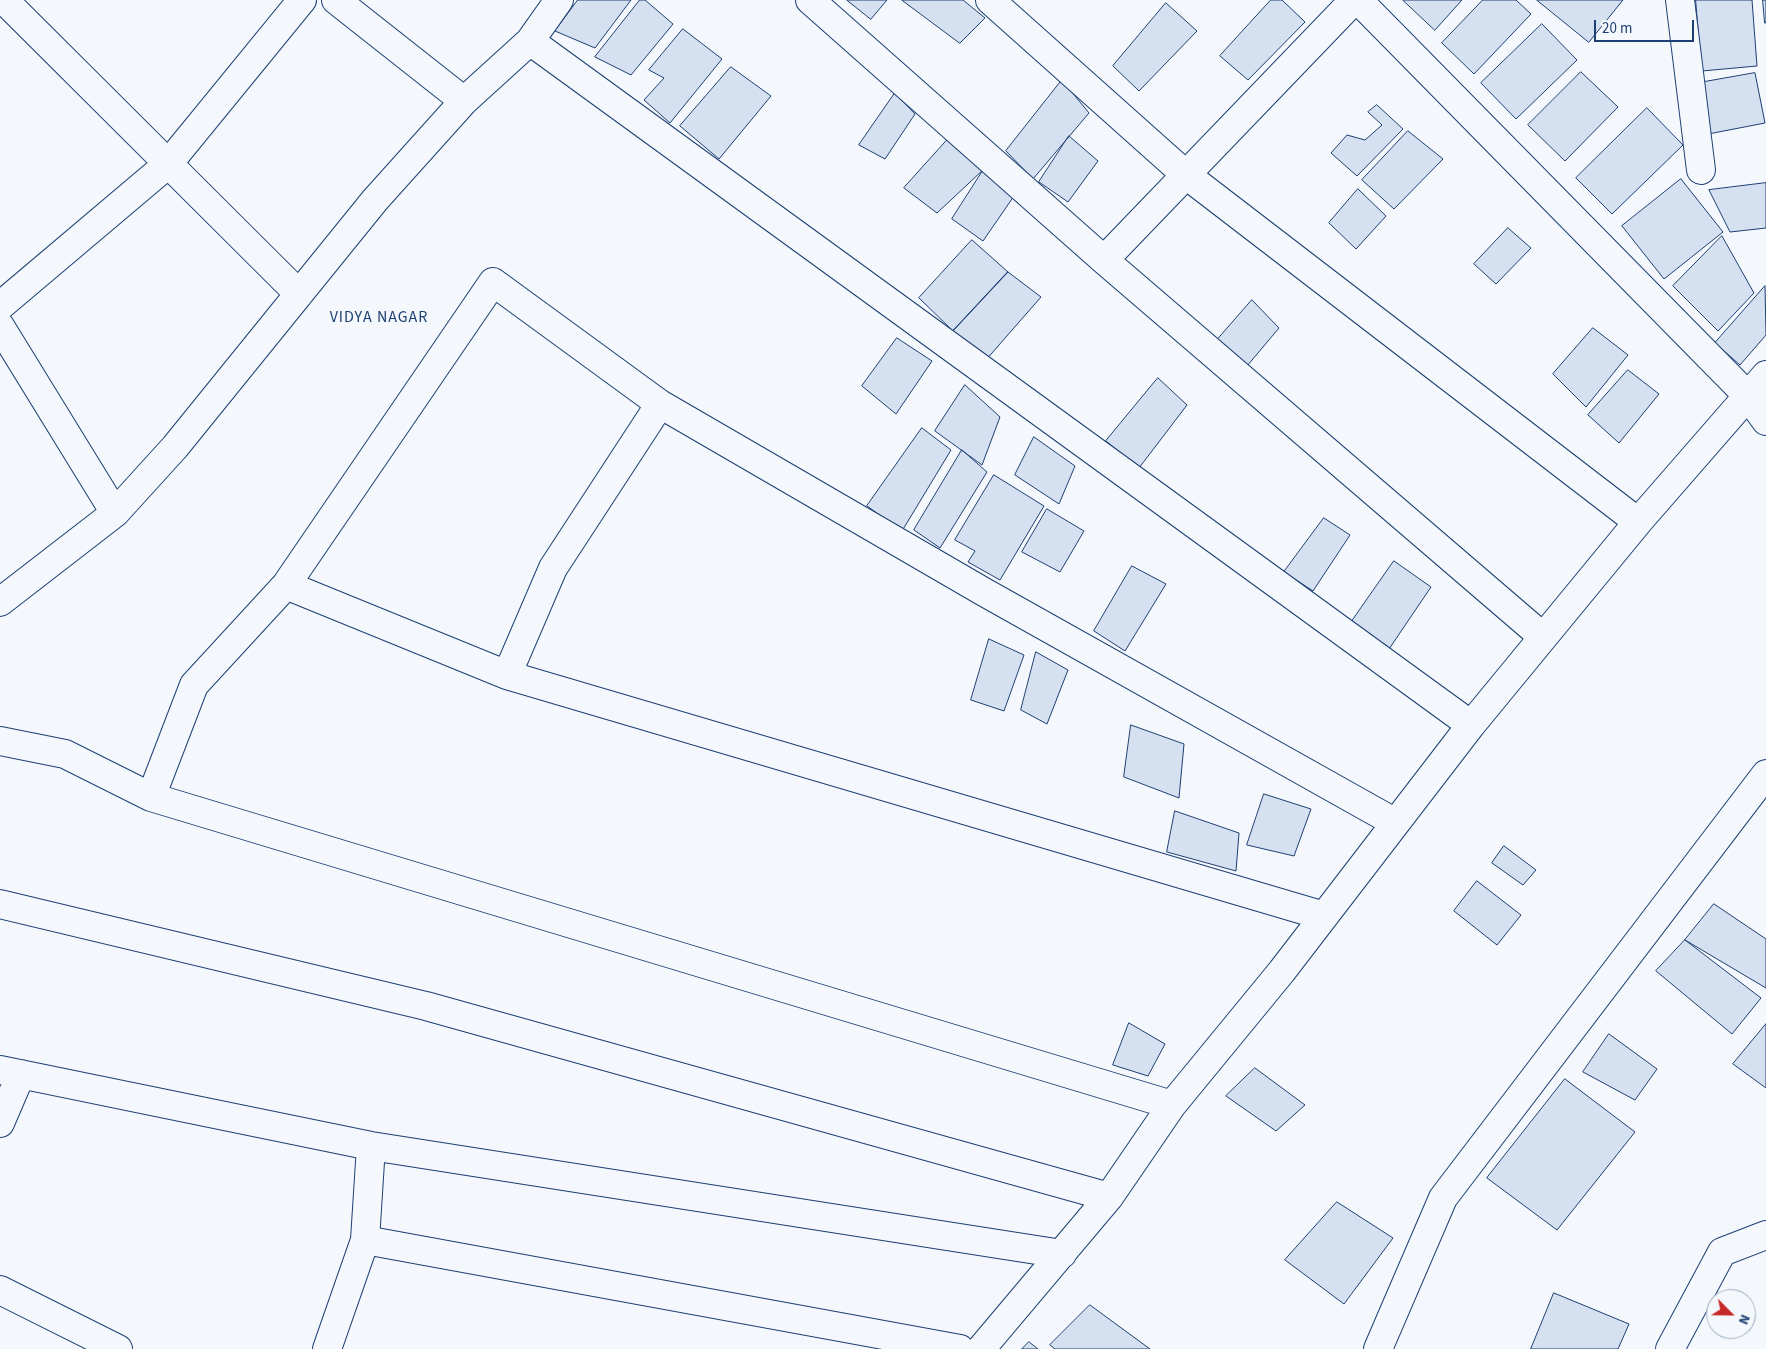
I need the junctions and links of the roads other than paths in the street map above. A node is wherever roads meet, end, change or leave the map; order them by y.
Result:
1 (4, 0) edge
2 (302, 0) edge
3 (336, 0) edge
4 (559, 0) edge
5 (810, 0) edge
6 (990, 0) edge
7 (1354, 0) edge
8 (1358, 0) edge
9 (1680, 0) edge
10 (530, 41) junction
11 (464, 101) junction
12 (168, 164) junction
13 (1701, 170) dead end
14 (1185, 174) junction
15 (1104, 260) junction
16 (299, 294) junction
17 (0, 306) edge
18 (0, 326) edge
19 (1766, 376) edge
20 (1748, 396) junction
21 (660, 404) junction
22 (1766, 421) edge
23 (115, 513) junction
24 (1638, 522) junction
25 (286, 585) junction
26 (0, 602) edge
27 (1543, 637) junction
28 (507, 675) junction
29 (1470, 725) junction
30 (0, 742) edge
31 (1766, 774) edge
32 (151, 797) junction
33 (1394, 822) junction
34 (0, 904) edge
35 (1324, 916) junction
36 (11, 1072) edge
37 (1172, 1105) junction
38 (0, 1123) edge
39 (371, 1146) junction
40 (1109, 1197) junction
41 (1766, 1236) edge
42 (365, 1240) junction
43 (1062, 1254) junction
44 (0, 1290) edge
45 (118, 1349) edge
46 (327, 1349) edge
47 (960, 1349) edge
48 (981, 1349) edge
49 (1378, 1349) edge
50 (1670, 1349) edge

1 - 12 street
2 - 12 street
3 - 11 street
4 - 10 street
5 - 15 street
6 - 14 street
7 - 14 street
8 - 20 street
9 - 13 street
10 - 11 street
10 - 29 street
11 - 16 street
12 - 16 street
12 - 17 street
14 - 15 street
14 - 24 street
15 - 27 street
16 - 23 street
18 - 23 street
19 - 20 street
20 - 22 street
20 - 24 street
21 - 25 street
21 - 28 street
21 - 33 street
23 - 26 street
24 - 27 street
25 - 28 street
25 - 32 street
27 - 29 street
28 - 35 street
29 - 33 street
30 - 32 street
31 - 49 street
32 - 37 street
33 - 35 street
34 - 40 street
35 - 37 street
36 - 38 street
36 - 39 street
37 - 40 street
39 - 42 street
39 - 43 street
40 - 43 street
41 - 50 street
42 - 46 street
42 - 47 street
43 - 48 street
44 - 45 street

